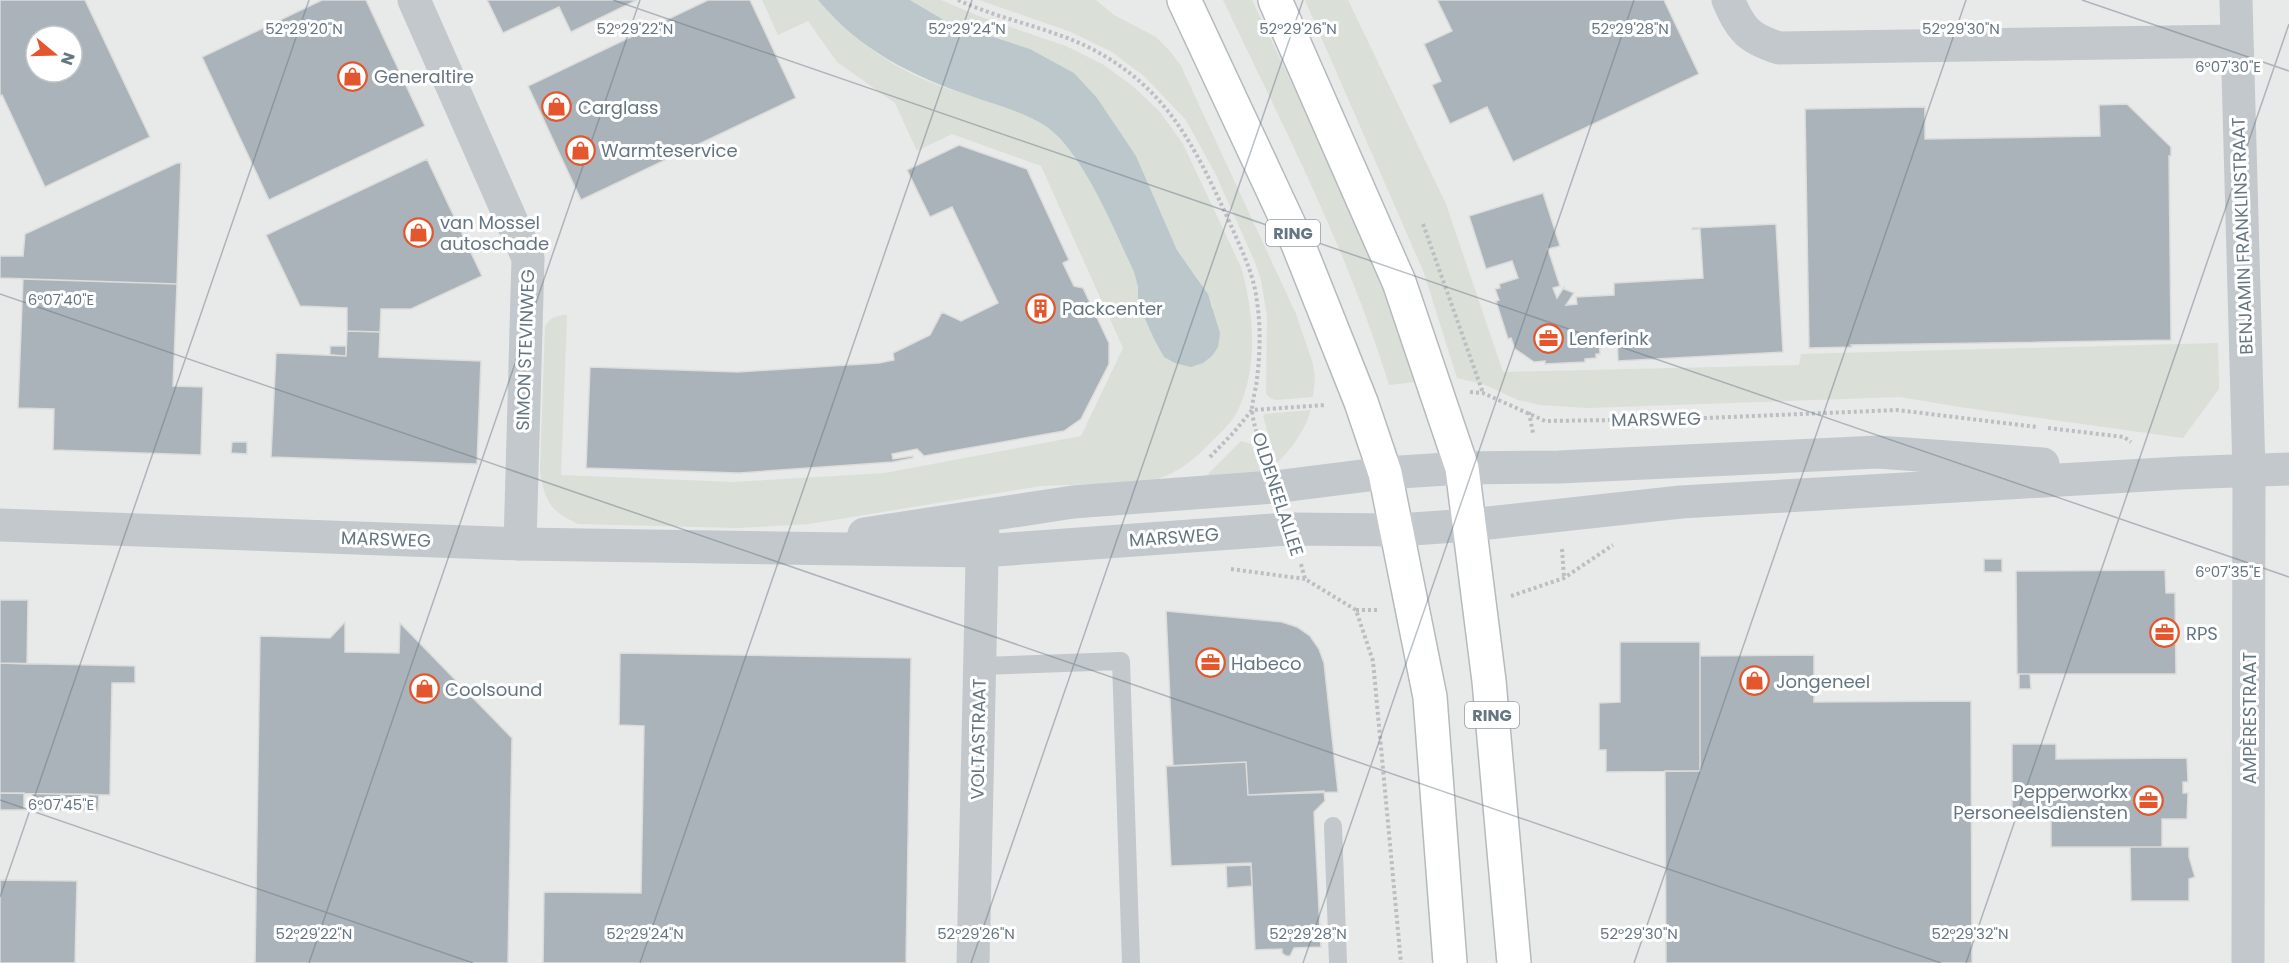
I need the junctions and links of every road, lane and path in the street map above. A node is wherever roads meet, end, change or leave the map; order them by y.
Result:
1 (414, 0) edge
2 (958, 0) edge
3 (1184, 0) edge
4 (1275, 0) edge
5 (1728, 0) edge
6 (2236, 0) edge
7 (2236, 41) junction
8 (1423, 224) dead end
9 (1436, 391) junction
10 (1483, 393) junction
11 (1361, 402) junction
12 (1252, 410) junction
13 (2133, 443) dead end
14 (1208, 460) dead end
15 (1462, 468) junction
16 (2289, 470) edge
17 (2249, 472) junction
18 (1385, 473) junction
19 (2180, 473) junction
20 (1274, 488) junction
21 (983, 516) junction
22 (0, 525) edge
23 (1470, 525) junction
24 (1288, 529) junction
25 (1398, 530) junction
26 (1619, 541) dead end
27 (520, 544) junction
28 (773, 547) junction
29 (982, 551) junction
30 (1413, 604) junction
31 (1480, 605) junction
32 (1356, 610) junction
33 (980, 666) junction
34 (1333, 826) dead end
35 (973, 963) edge
36 (1131, 963) edge
37 (1338, 963) edge
38 (1401, 963) edge
39 (1450, 963) edge
40 (1514, 963) edge
41 (2248, 963) edge

1 - 27 street, SIMON STEVINWEG
2 - 12 path, OLDENEELALLEE
3 - 11 main road, RING
4 - 9 main road, RING
5 - 7 street
6 - 7 street, BENJAMIN FRANKLINSTRAAT
7 - 17 street, BENJAMIN FRANKLINSTRAAT
8 - 10 path
9 - 10 path, MARSWEG
9 - 15 main road, RING
10 - 13 path, MARSWEG
11 - 12 path
11 - 18 main road, RING
12 - 14 path
12 - 20 path, OLDENEELALLEE
15 - 18 street, MARSWEG
15 - 19 street, MARSWEG
15 - 23 main road, RING
16 - 17 street, MARSWEG
17 - 19 street, MARSWEG
17 - 41 street, AMPÈRESTRAAT
18 - 20 street, MARSWEG
18 - 25 main road, RING
19 - 23 street, MARSWEG
20 - 21 street, MARSWEG
21 - 28 street, MARSWEG
21 - 29 street, VOLTASTRAAT
22 - 27 street, MARSWEG
23 - 25 street, MARSWEG
23 - 31 main road, RING
24 - 25 street, MARSWEG
24 - 29 street, MARSWEG
24 - 32 path, OLDENEELALLEE
25 - 30 main road, RING
26 - 31 path
27 - 28 street, MARSWEG
28 - 29 street, MARSWEG
29 - 33 street, VOLTASTRAAT
30 - 32 path
30 - 39 main road, RING
31 - 40 main road, RING
32 - 38 path
33 - 35 street, VOLTASTRAAT
33 - 36 lane
34 - 37 lane

